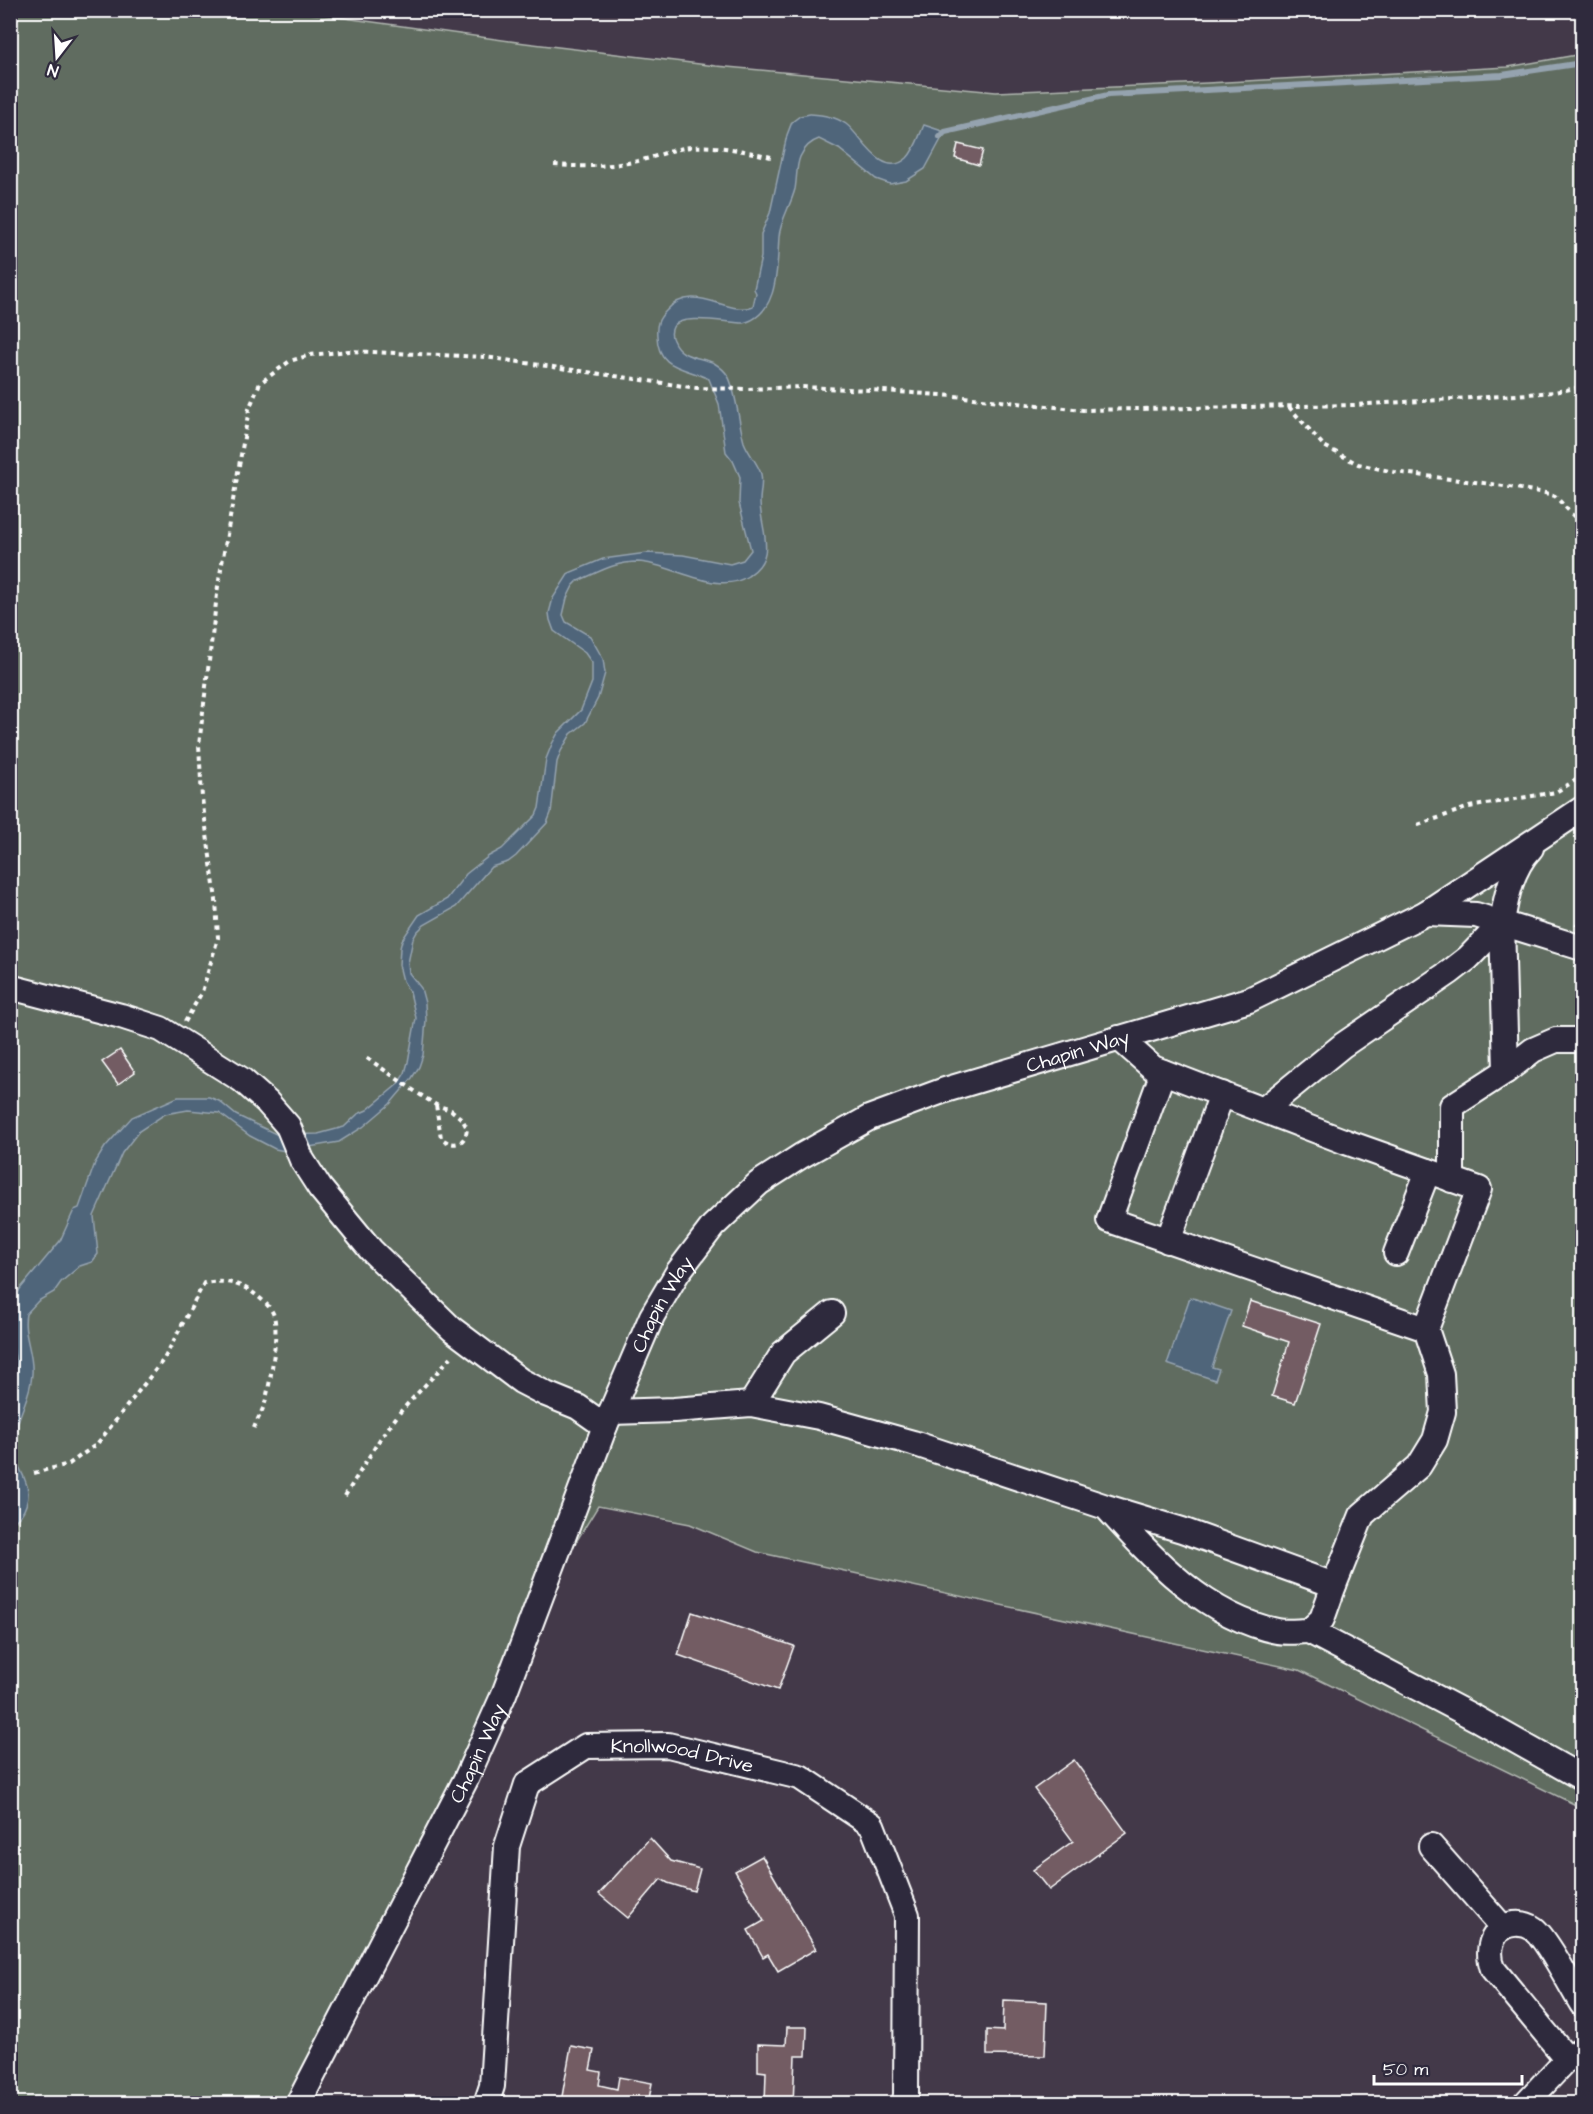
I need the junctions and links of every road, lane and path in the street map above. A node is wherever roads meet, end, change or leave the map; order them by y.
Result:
1 (771, 157) dead end
2 (554, 165) dead end
3 (1582, 387) edge
4 (1288, 407) junction
5 (1582, 525) edge
6 (1582, 770) edge
7 (1582, 809) edge
8 (1418, 825) dead end
9 (1543, 835) junction
10 (1426, 913) junction
11 (1502, 922) junction
12 (1582, 948) edge
13 (10, 987) edge
14 (176, 1038) junction
15 (1119, 1038) junction
16 (1582, 1040) edge
17 (367, 1058) dead end
18 (1506, 1071) junction
19 (1163, 1072) junction
20 (1222, 1094) junction
21 (436, 1105) junction
22 (1263, 1110) junction
23 (1428, 1171) junction
24 (1452, 1180) junction
25 (1168, 1241) junction
26 (1396, 1253) dead end
27 (832, 1312) dead end
28 (1426, 1329) junction
29 (467, 1340) junction
30 (751, 1404) junction
31 (608, 1419) junction
32 (254, 1428) dead end
33 (34, 1473) dead end
34 (345, 1496) dead end
35 (1106, 1507) junction
36 (1334, 1585) junction
37 (1309, 1631) junction
38 (1582, 1778) edge
39 (1431, 1846) dead end
40 (1503, 1928) junction
41 (1582, 2004) edge
42 (1575, 2054) edge
43 (298, 2103) edge
44 (486, 2103) edge
45 (904, 2103) edge
46 (1526, 2103) edge

1 - 2 path
3 - 4 path
4 - 5 path
4 - 14 path
6 - 8 path
7 - 9 street
9 - 10 street, Chapin Way
9 - 11 street
10 - 11 street
10 - 15 street, Chapin Way
11 - 12 street
11 - 18 street
11 - 22 street
13 - 14 street
14 - 29 street
15 - 19 street
15 - 31 street, Chapin Way
16 - 18 street
17 - 21 path
18 - 24 street
19 - 20 street
19 - 25 street
20 - 22 street
20 - 25 street
21 - 21 path
22 - 23 street
23 - 24 street
23 - 26 street
24 - 28 street
25 - 28 street
27 - 30 street
28 - 36 street
29 - 31 street
29 - 34 path
30 - 31 street
30 - 35 street
31 - 43 street, Chapin Way
32 - 33 path
35 - 36 street
35 - 37 street
36 - 37 street
37 - 38 street
39 - 40 street
40 - 41 street
40 - 42 street
42 - 46 street
44 - 45 street, Knollwood Drive

